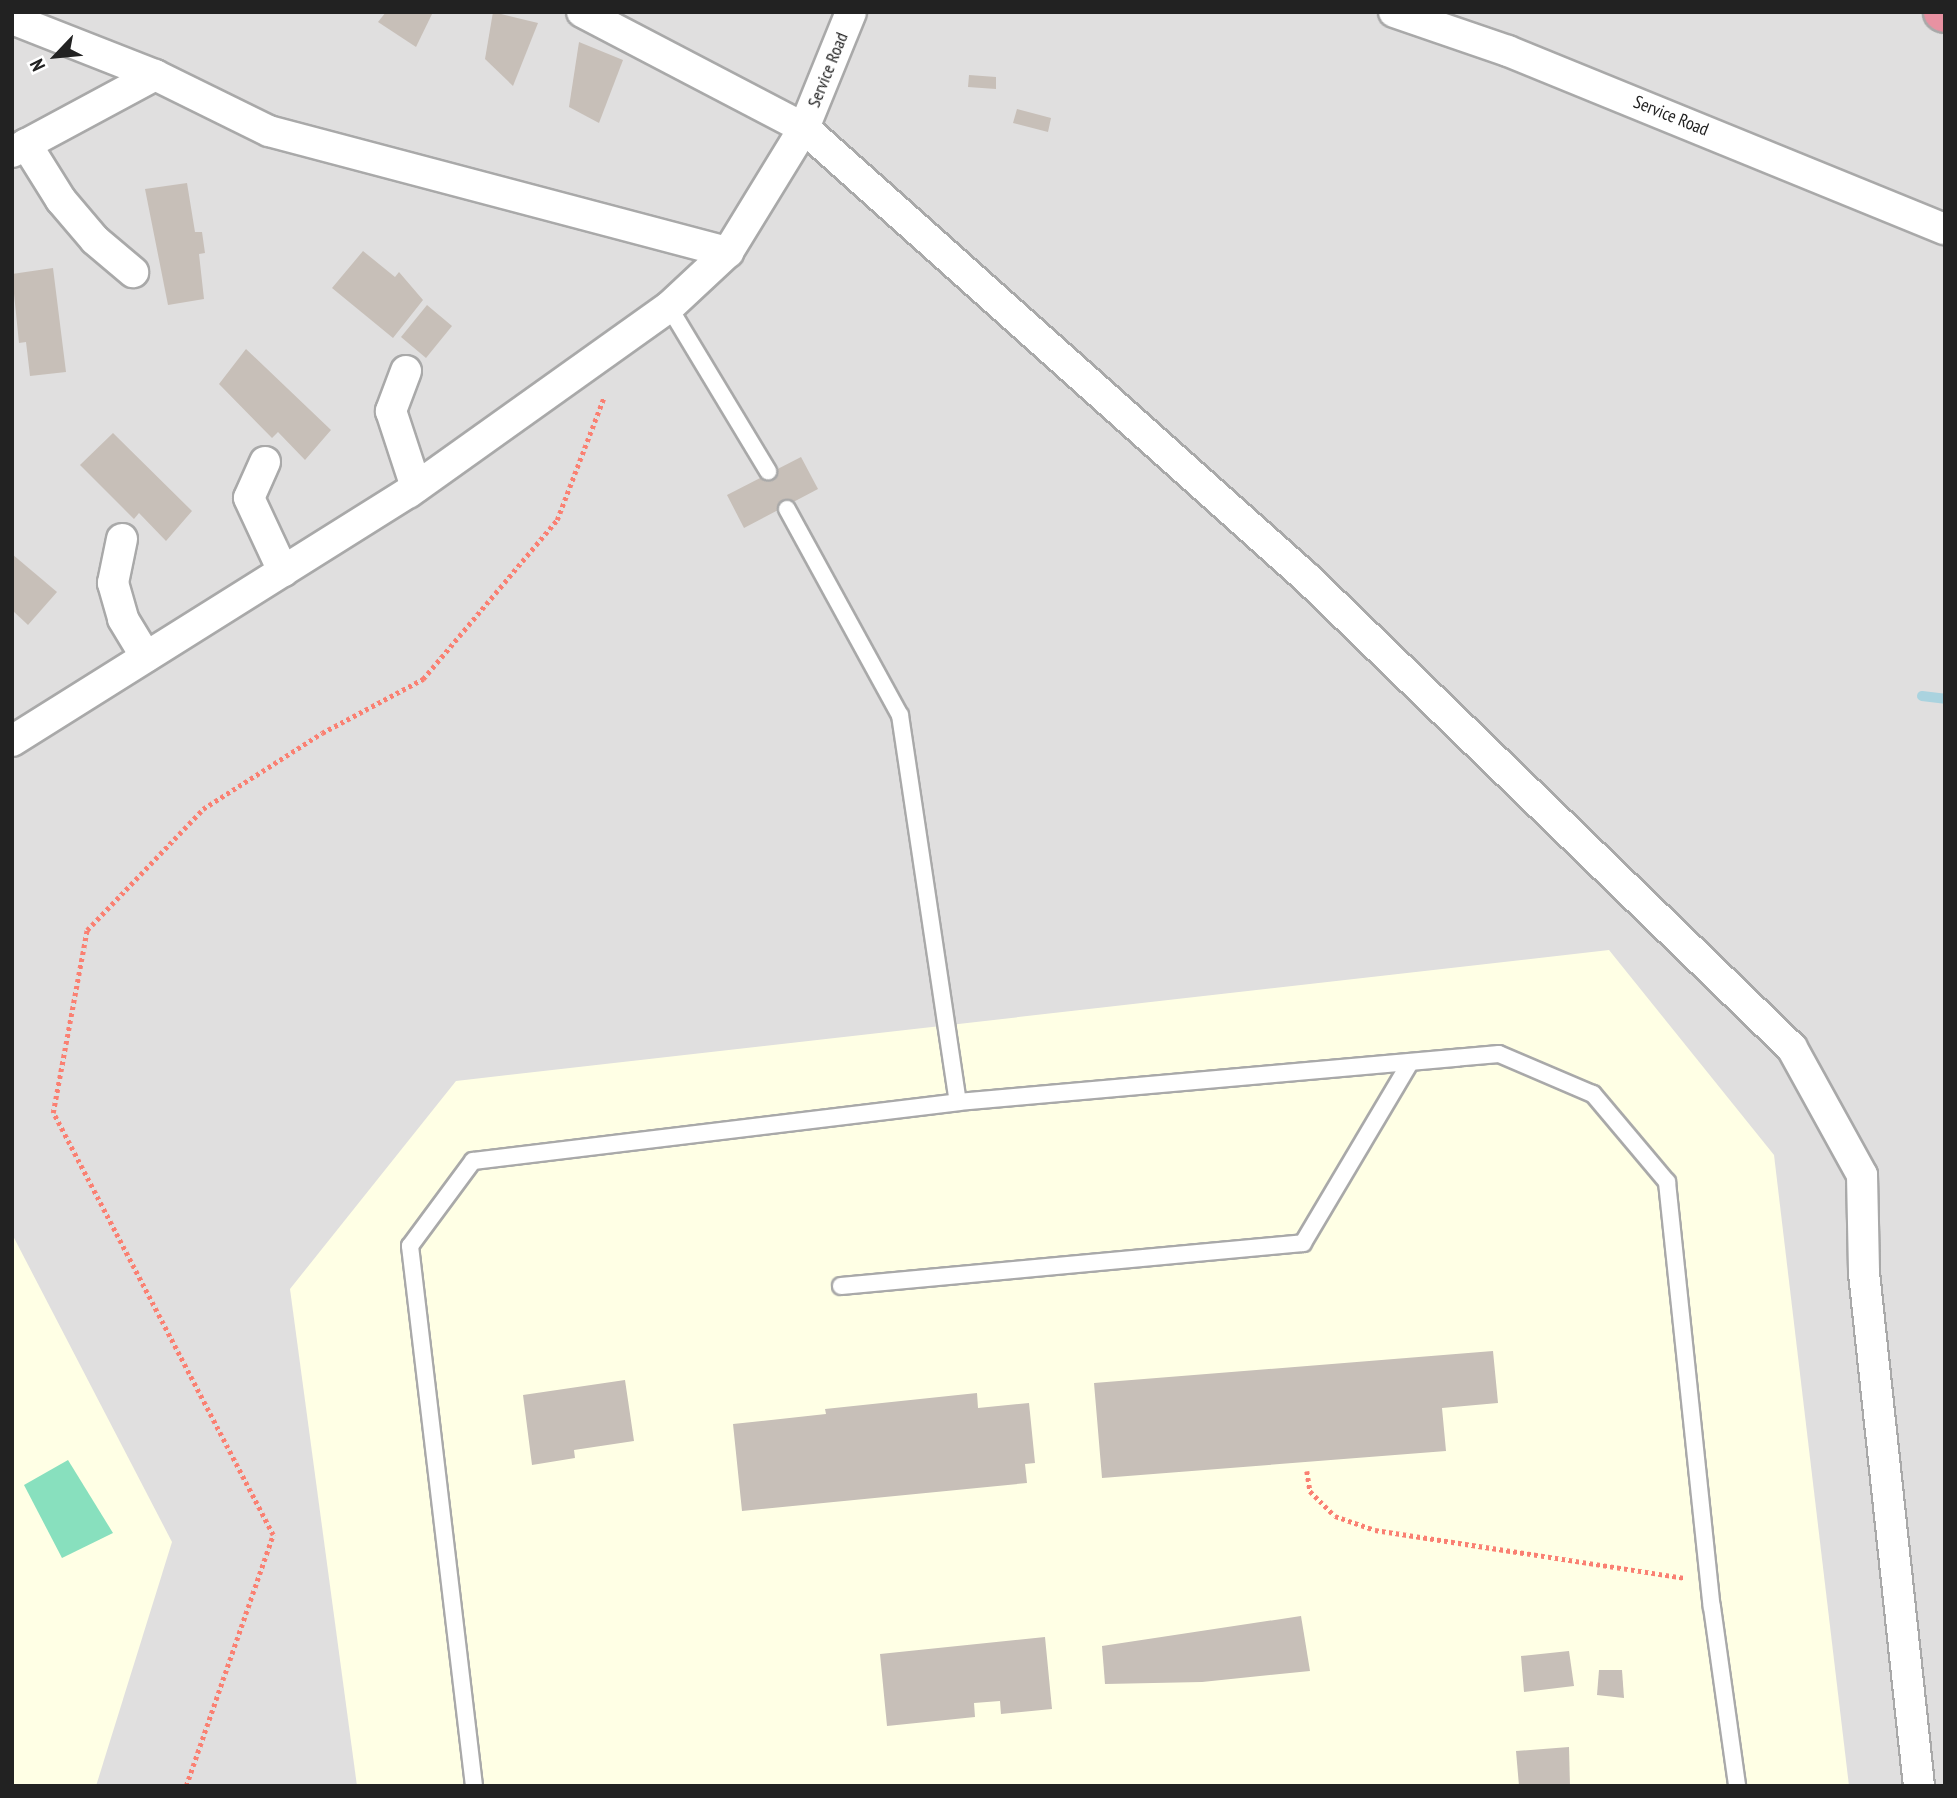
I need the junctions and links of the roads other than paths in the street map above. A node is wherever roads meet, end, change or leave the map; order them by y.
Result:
1 (582, 12) edge
2 (851, 12) edge
3 (1394, 12) edge
4 (12, 19) edge
5 (155, 75) junction
6 (804, 128) junction
7 (19, 148) edge
8 (1945, 229) edge
9 (728, 252) junction
10 (133, 272) dead end
11 (669, 307) junction
12 (406, 371) dead end
13 (265, 462) dead end
14 (768, 471) dead end
15 (416, 487) junction
16 (787, 509) dead end
17 (122, 539) dead end
18 (283, 571) junction
19 (146, 657) junction
20 (12, 741) edge
21 (1410, 1063) junction
22 (958, 1102) junction
23 (841, 1286) dead end
24 (474, 1786) edge
25 (1737, 1786) edge
26 (1919, 1786) edge

1 - 6 street
2 - 6 street, Service Road
3 - 8 street, Service Road
4 - 5 street
5 - 7 street
5 - 9 street
6 - 9 street, Service Road
6 - 26 street
7 - 10 street
9 - 11 street, Service Road
11 - 14 lane
11 - 15 street, Service Road
12 - 15 street
13 - 18 street
15 - 18 street, Service Road
16 - 22 lane
17 - 19 street
18 - 19 street, Service Road
19 - 20 street, Service Road
21 - 22 lane
21 - 23 lane
21 - 25 lane
22 - 24 lane

